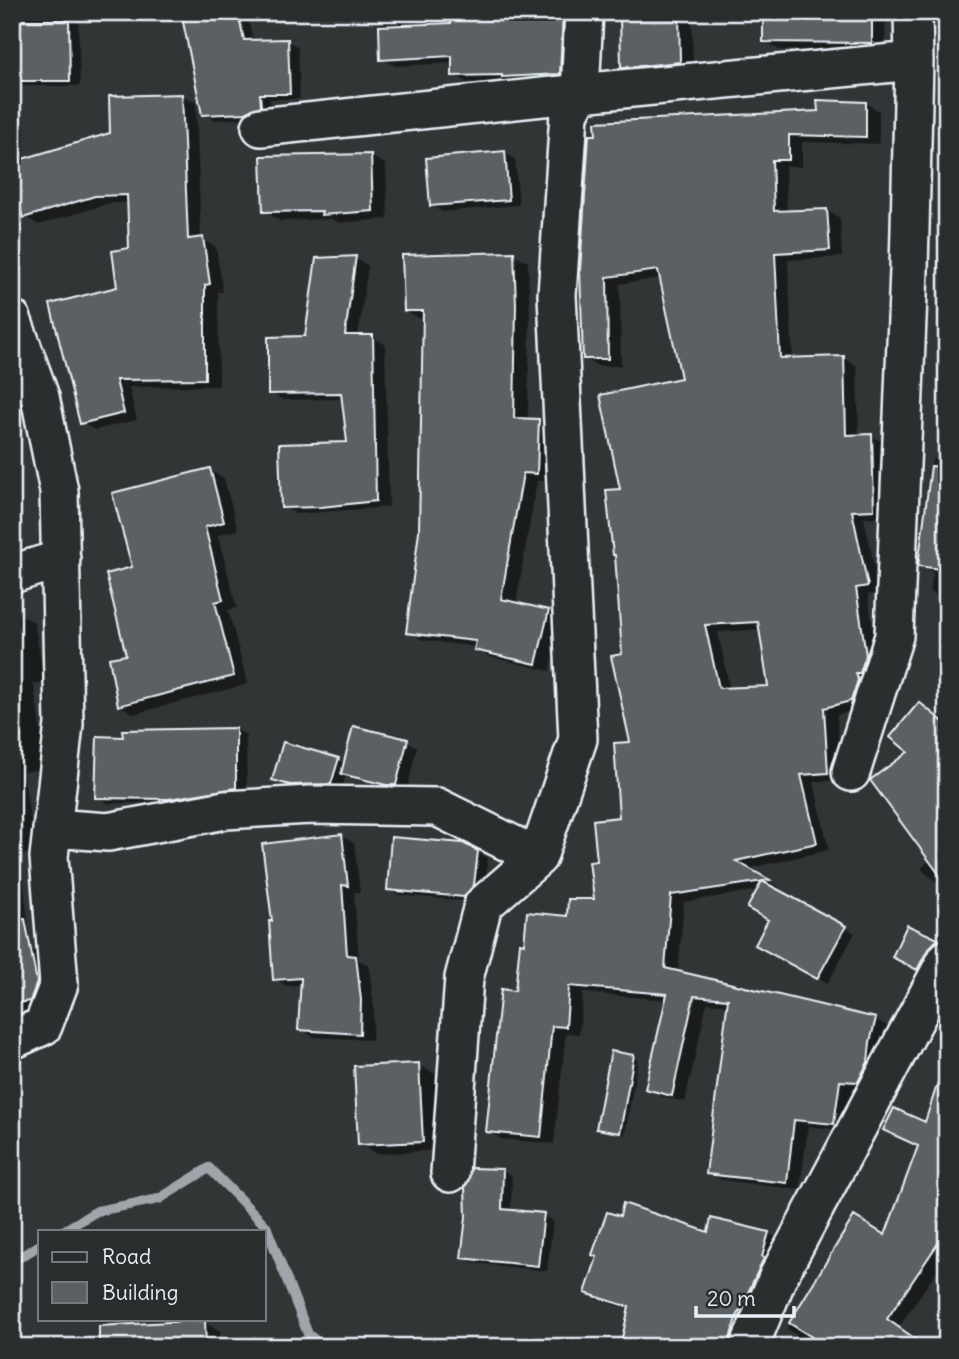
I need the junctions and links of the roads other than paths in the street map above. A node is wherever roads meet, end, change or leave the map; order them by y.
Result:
1 (584, 12) edge
2 (913, 12) edge
3 (914, 61) junction
4 (580, 93) junction
5 (261, 127) dead end
6 (12, 319) edge
7 (61, 559) junction
8 (12, 574) edge
9 (850, 772) dead end
10 (52, 828) junction
11 (538, 857) junction
12 (947, 959) edge
13 (12, 1040) edge
14 (450, 1173) dead end
15 (749, 1347) edge

1 - 4 street
2 - 3 street
3 - 4 street
3 - 9 street
4 - 5 street
4 - 11 street
6 - 7 street
7 - 8 street
7 - 10 street
10 - 11 street
10 - 13 street
11 - 14 street
12 - 15 street

